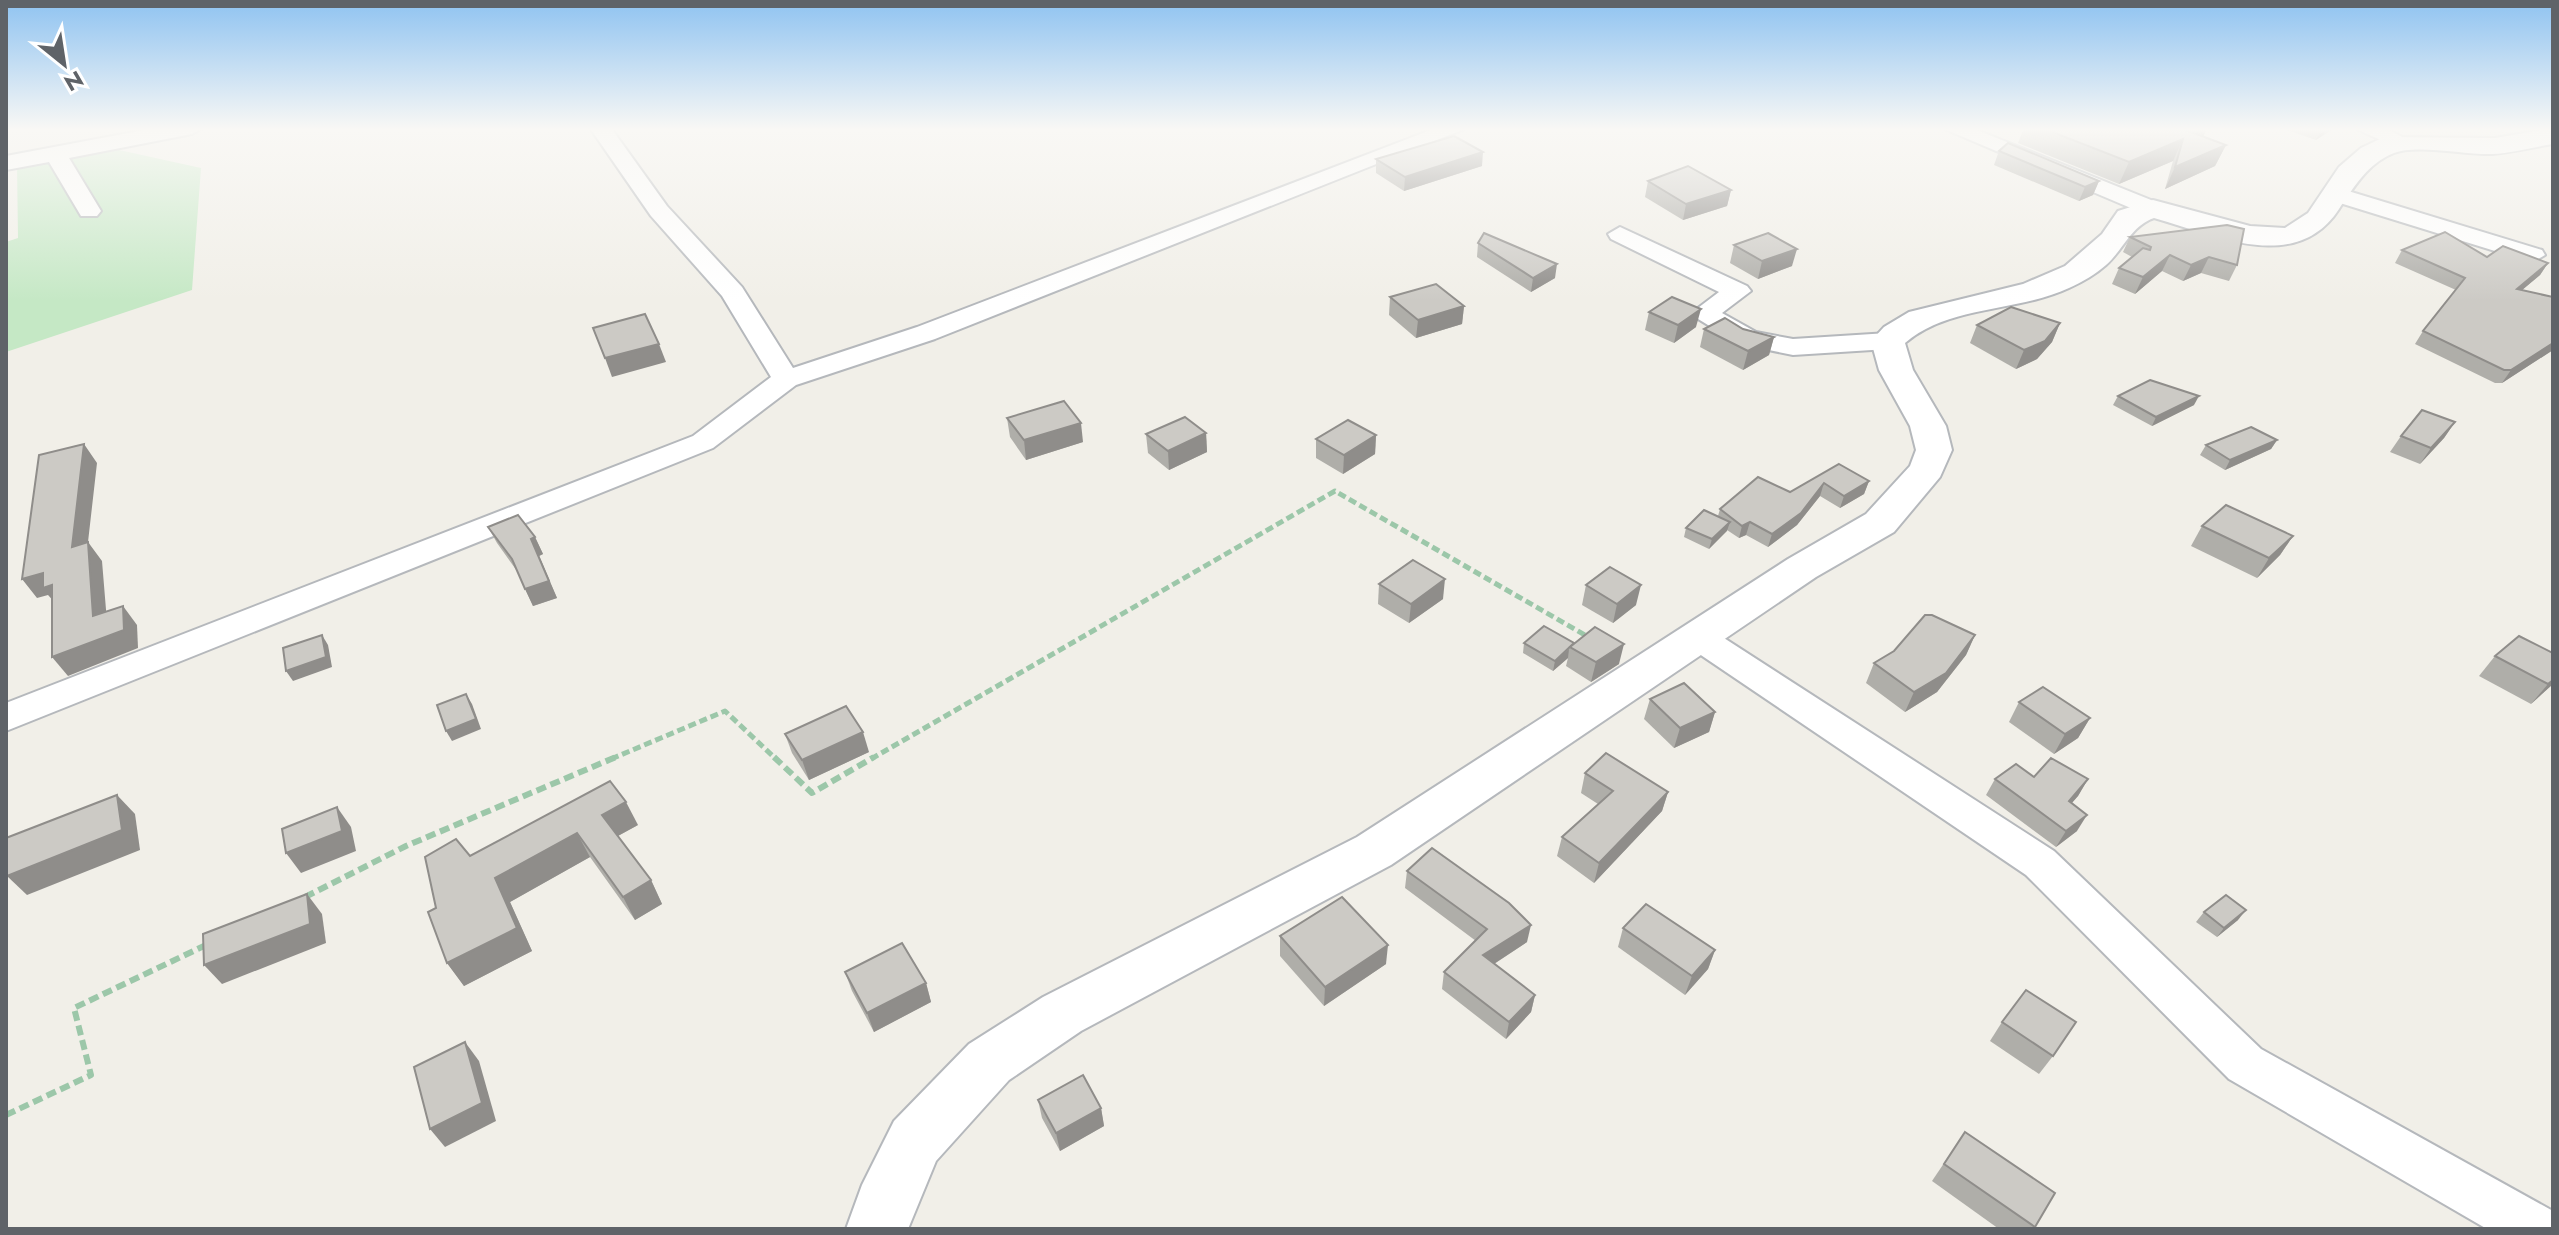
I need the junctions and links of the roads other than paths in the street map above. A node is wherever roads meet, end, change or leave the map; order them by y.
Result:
1 (74, 186) edge
2 (641, 186) edge
3 (1308, 186) edge
4 (2095, 186) edge
5 (2341, 186) edge
6 (2335, 194) junction
7 (2153, 209) junction
8 (89, 211) dead end
9 (1620, 234) dead end
10 (2533, 255) edge
11 (1888, 341) junction
12 (786, 379) junction
13 (1698, 637) junction
14 (6, 718) edge
15 (877, 1229) edge
16 (2536, 1229) edge

1 - 8 street
2 - 12 street
3 - 12 street
4 - 7 street
5 - 6 street
6 - 7 street
6 - 10 street
7 - 11 street
9 - 11 street
11 - 13 street
12 - 14 street
13 - 15 street
13 - 16 street

